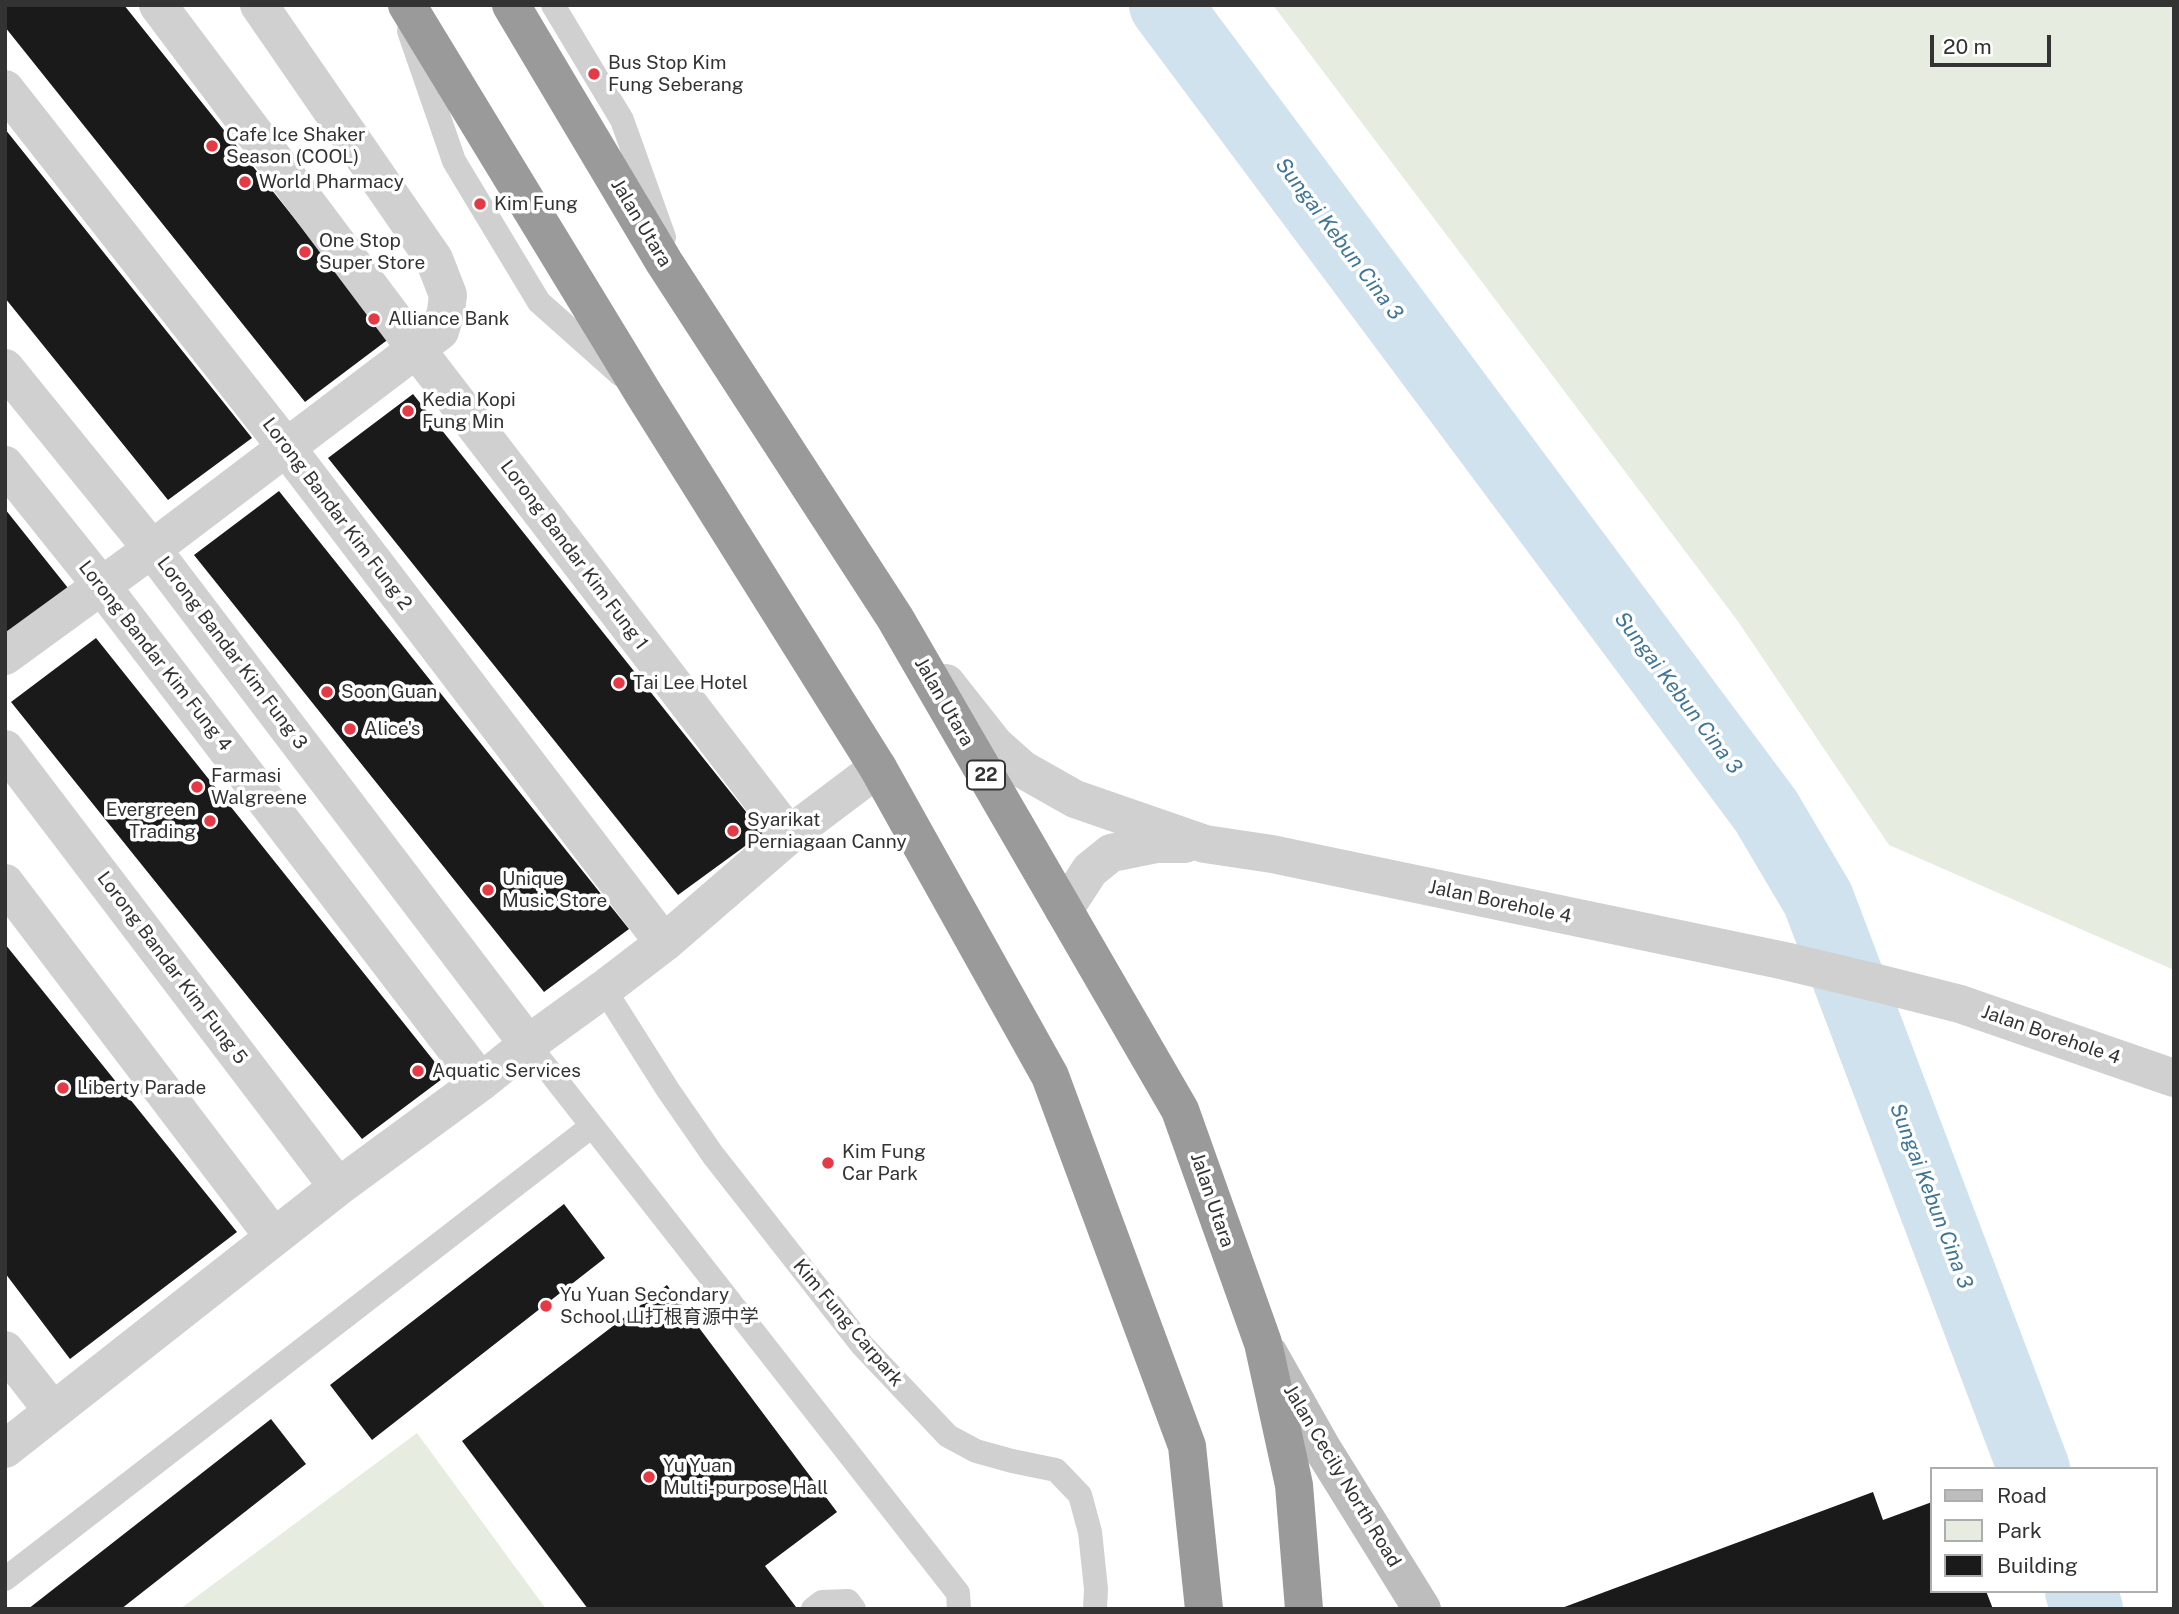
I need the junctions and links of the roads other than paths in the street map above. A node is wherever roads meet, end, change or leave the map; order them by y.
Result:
1 (158, 5) edge
2 (260, 5) edge
3 (399, 5) edge
4 (407, 5) edge
5 (511, 5) edge
6 (553, 5) edge
7 (5, 89) edge
8 (684, 292) junction
9 (417, 350) junction
10 (5, 368) edge
11 (645, 396) junction
12 (286, 447) junction
13 (5, 466) edge
14 (152, 549) junction
15 (101, 585) junction
16 (895, 618) junction
17 (5, 656) edge
18 (5, 749) edge
19 (878, 768) junction
20 (789, 835) junction
21 (1205, 844) junction
22 (5, 884) edge
23 (1064, 910) junction
24 (664, 943) junction
25 (604, 989) junction
26 (528, 1044) junction
27 (2174, 1078) edge
28 (481, 1082) junction
29 (592, 1126) junction
30 (338, 1187) junction
31 (274, 1237) junction
32 (1263, 1343) junction
33 (5, 1350) edge
34 (53, 1411) junction
35 (5, 1449) edge
36 (5, 1579) edge
37 (813, 1609) edge
38 (854, 1609) edge
39 (959, 1609) edge
40 (1095, 1609) edge
41 (1204, 1609) edge
42 (1304, 1609) edge
43 (1422, 1609) edge

1 - 9 street, Lorong Bandar Kim Fung 1
2 - 9 street
3 - 11 lane
4 - 11 highway
5 - 8 highway, Jalan Utara / 22
6 - 8 lane
7 - 12 street, Lorong Bandar Kim Fung 2
8 - 16 highway, Jalan Utara / 22
9 - 12 street
9 - 20 street, Lorong Bandar Kim Fung 1
10 - 14 street, Lorong Bandar Kim Fung 3
11 - 19 highway
12 - 14 street
12 - 24 street, Lorong Bandar Kim Fung 2
13 - 15 street, Lorong Bandar Kim Fung 4
14 - 15 street
14 - 26 street, Lorong Bandar Kim Fung 3
15 - 17 street
15 - 28 street, Lorong Bandar Kim Fung 4
16 - 21 street, Jalan Borehole 4
16 - 23 highway, Jalan Utara / 22
18 - 30 street, Lorong Bandar Kim Fung 5
19 - 20 street
19 - 41 highway
20 - 24 street
21 - 23 street
21 - 27 street, Jalan Borehole 4
22 - 31 street
23 - 32 highway, Jalan Utara / 22
24 - 25 street
25 - 26 street
25 - 40 lane, Kim Fung Carpark
26 - 28 street
26 - 29 lane
28 - 30 street
29 - 36 lane
29 - 39 lane
30 - 31 street
31 - 34 street
32 - 42 highway, Jalan Utara / 22
32 - 43 main road, Jalan Cecily North Road
33 - 34 street
34 - 35 street
37 - 38 lane

